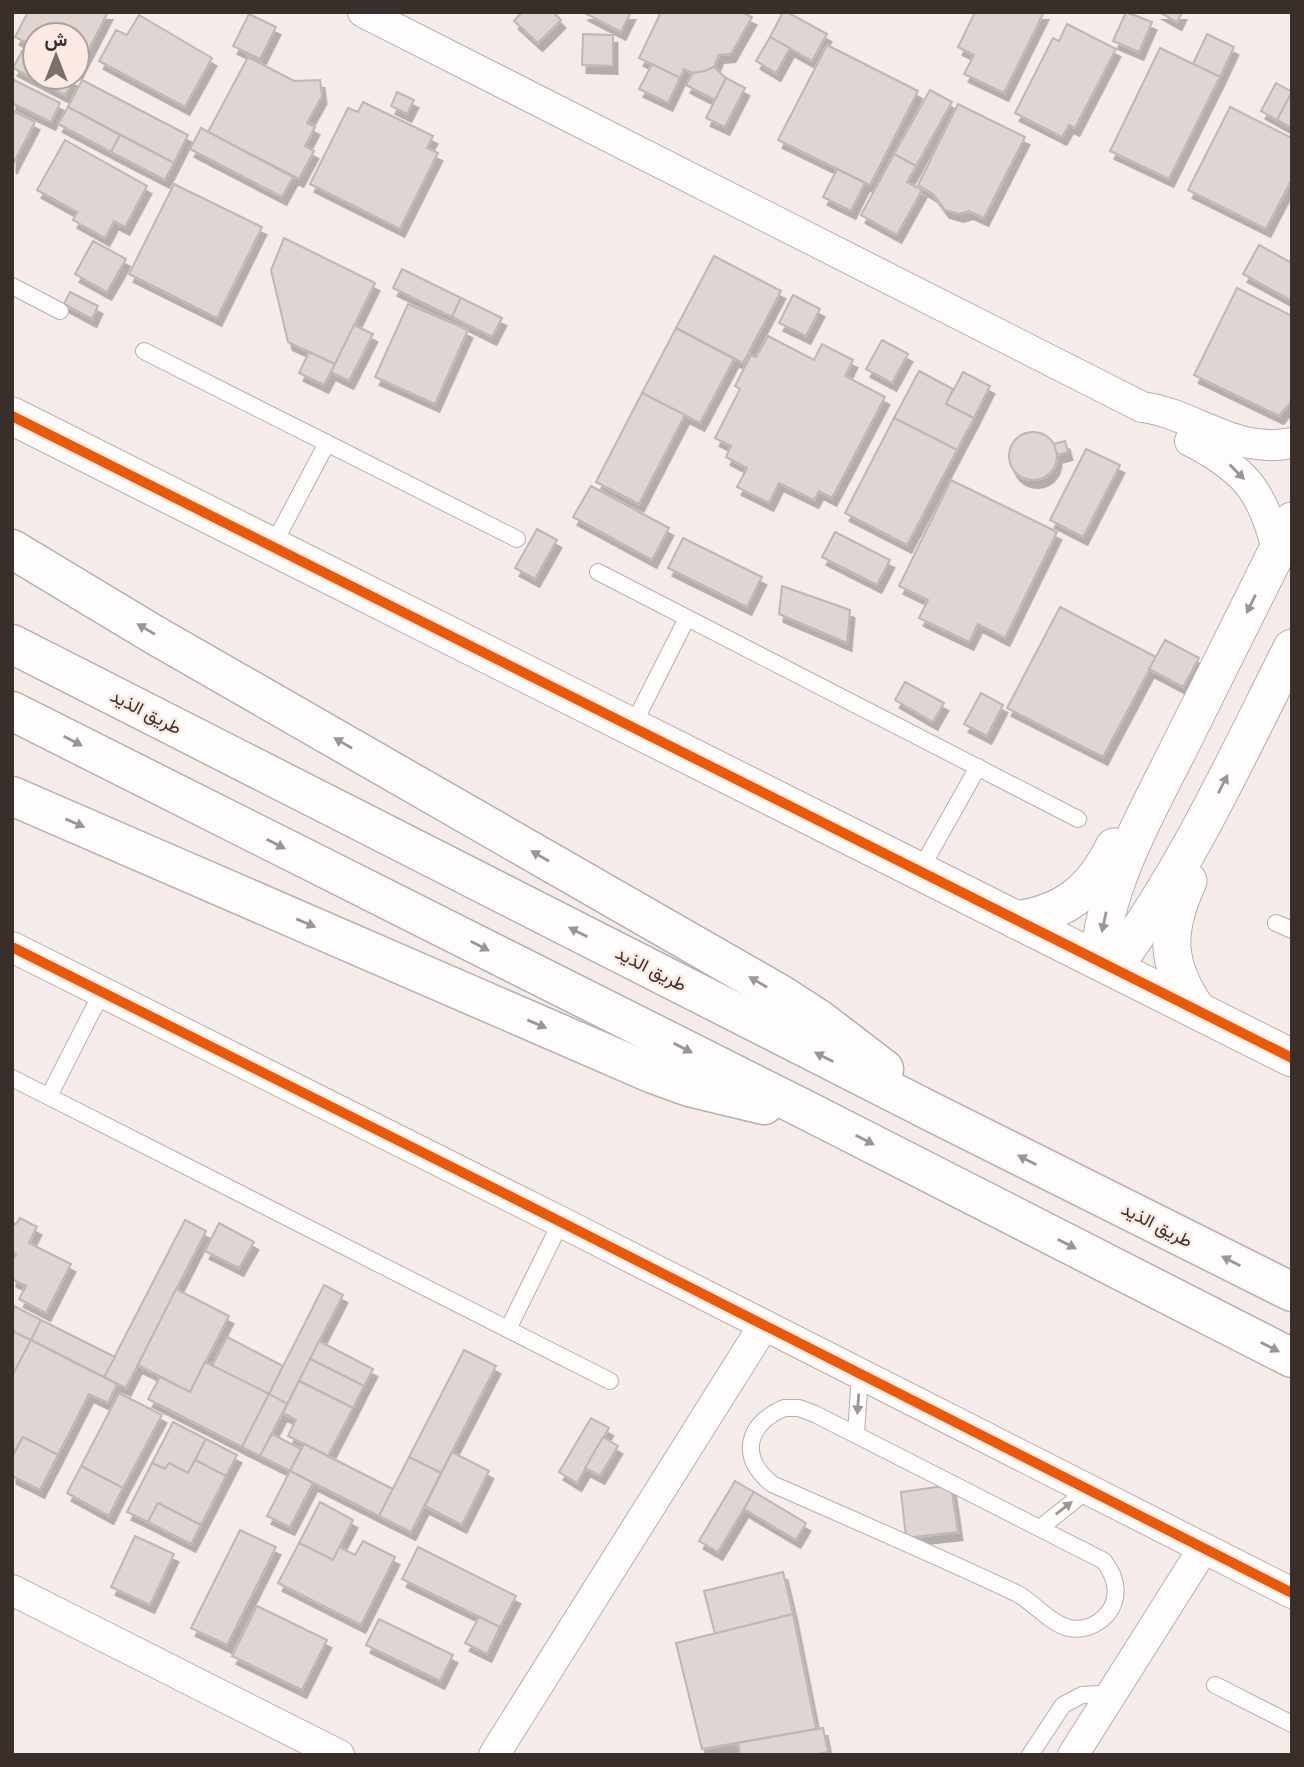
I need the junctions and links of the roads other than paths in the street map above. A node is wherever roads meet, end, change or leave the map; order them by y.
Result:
1 (363, 12) edge
2 (12, 286) edge
3 (60, 311) dead end
4 (144, 351) dead end
5 (1142, 407) junction
6 (12, 416) edge
7 (327, 443) junction
8 (1292, 443) edge
9 (1284, 536) edge
10 (517, 538) dead end
11 (272, 547) junction
12 (12, 549) edge
13 (598, 572) dead end
14 (687, 618) junction
15 (12, 643) edge
16 (1292, 648) edge
17 (12, 711) edge
18 (632, 727) junction
19 (978, 767) junction
20 (1156, 794) junction
21 (12, 796) edge
22 (1078, 819) dead end
23 (1203, 824) junction
24 (919, 872) junction
25 (1016, 920) junction
26 (1276, 923) dead end
27 (1292, 930) edge
28 (12, 947) edge
29 (1106, 965) junction
30 (102, 992) junction
31 (1198, 1011) junction
32 (1292, 1058) edge
33 (12, 1078) edge
34 (48, 1096) junction
35 (804, 1109) junction
36 (930, 1111) junction
37 (561, 1222) junction
38 (1292, 1292) edge
39 (764, 1325) junction
40 (508, 1329) junction
41 (1292, 1358) edge
42 (860, 1374) junction
43 (610, 1381) dead end
44 (856, 1434) junction
45 (1088, 1489) junction
46 (1040, 1528) junction
47 (1203, 1549) junction
48 (1292, 1593) edge
49 (15, 1598) edge
50 (1215, 1685) dead end
51 (1113, 1693) junction
52 (1292, 1724) edge
53 (339, 1755) edge
54 (494, 1755) edge
55 (1030, 1755) edge
56 (1073, 1755) edge

1 - 5 street
2 - 3 lane
4 - 7 lane
5 - 8 street
5 -> 9 street
6 - 11 street
7 - 10 lane
7 - 11 lane
9 -> 20 street
11 - 18 street
36 -> 12 highway
13 - 14 lane
14 - 18 lane
14 - 19 lane
36 -> 15 highway, طريق الذيد
23 -> 16 street
17 -> 35 highway
18 - 24 street
19 - 22 lane
19 - 24 lane
20 - 23 street
20 - 25 street
20 -> 29 street
21 -> 35 highway
23 - 29 street
23 - 31 street
24 - 25 street
25 - 29 street
26 - 27 lane
28 - 30 street
29 - 31 street
30 - 34 lane
30 - 37 street
31 - 32 street
33 - 34 lane
34 - 40 lane
35 -> 41 highway
38 -> 36 highway, طريق الذيد
37 - 39 street
37 - 40 lane
39 - 42 street
39 - 54 street
40 - 43 lane
42 -> 44 lane
42 - 45 street
44 - 46 lane
44 - 46 lane
46 -> 45 lane
45 - 47 street
47 - 48 street
47 - 51 street
49 - 53 street
50 - 52 lane
51 - 55 lane
51 - 56 street

